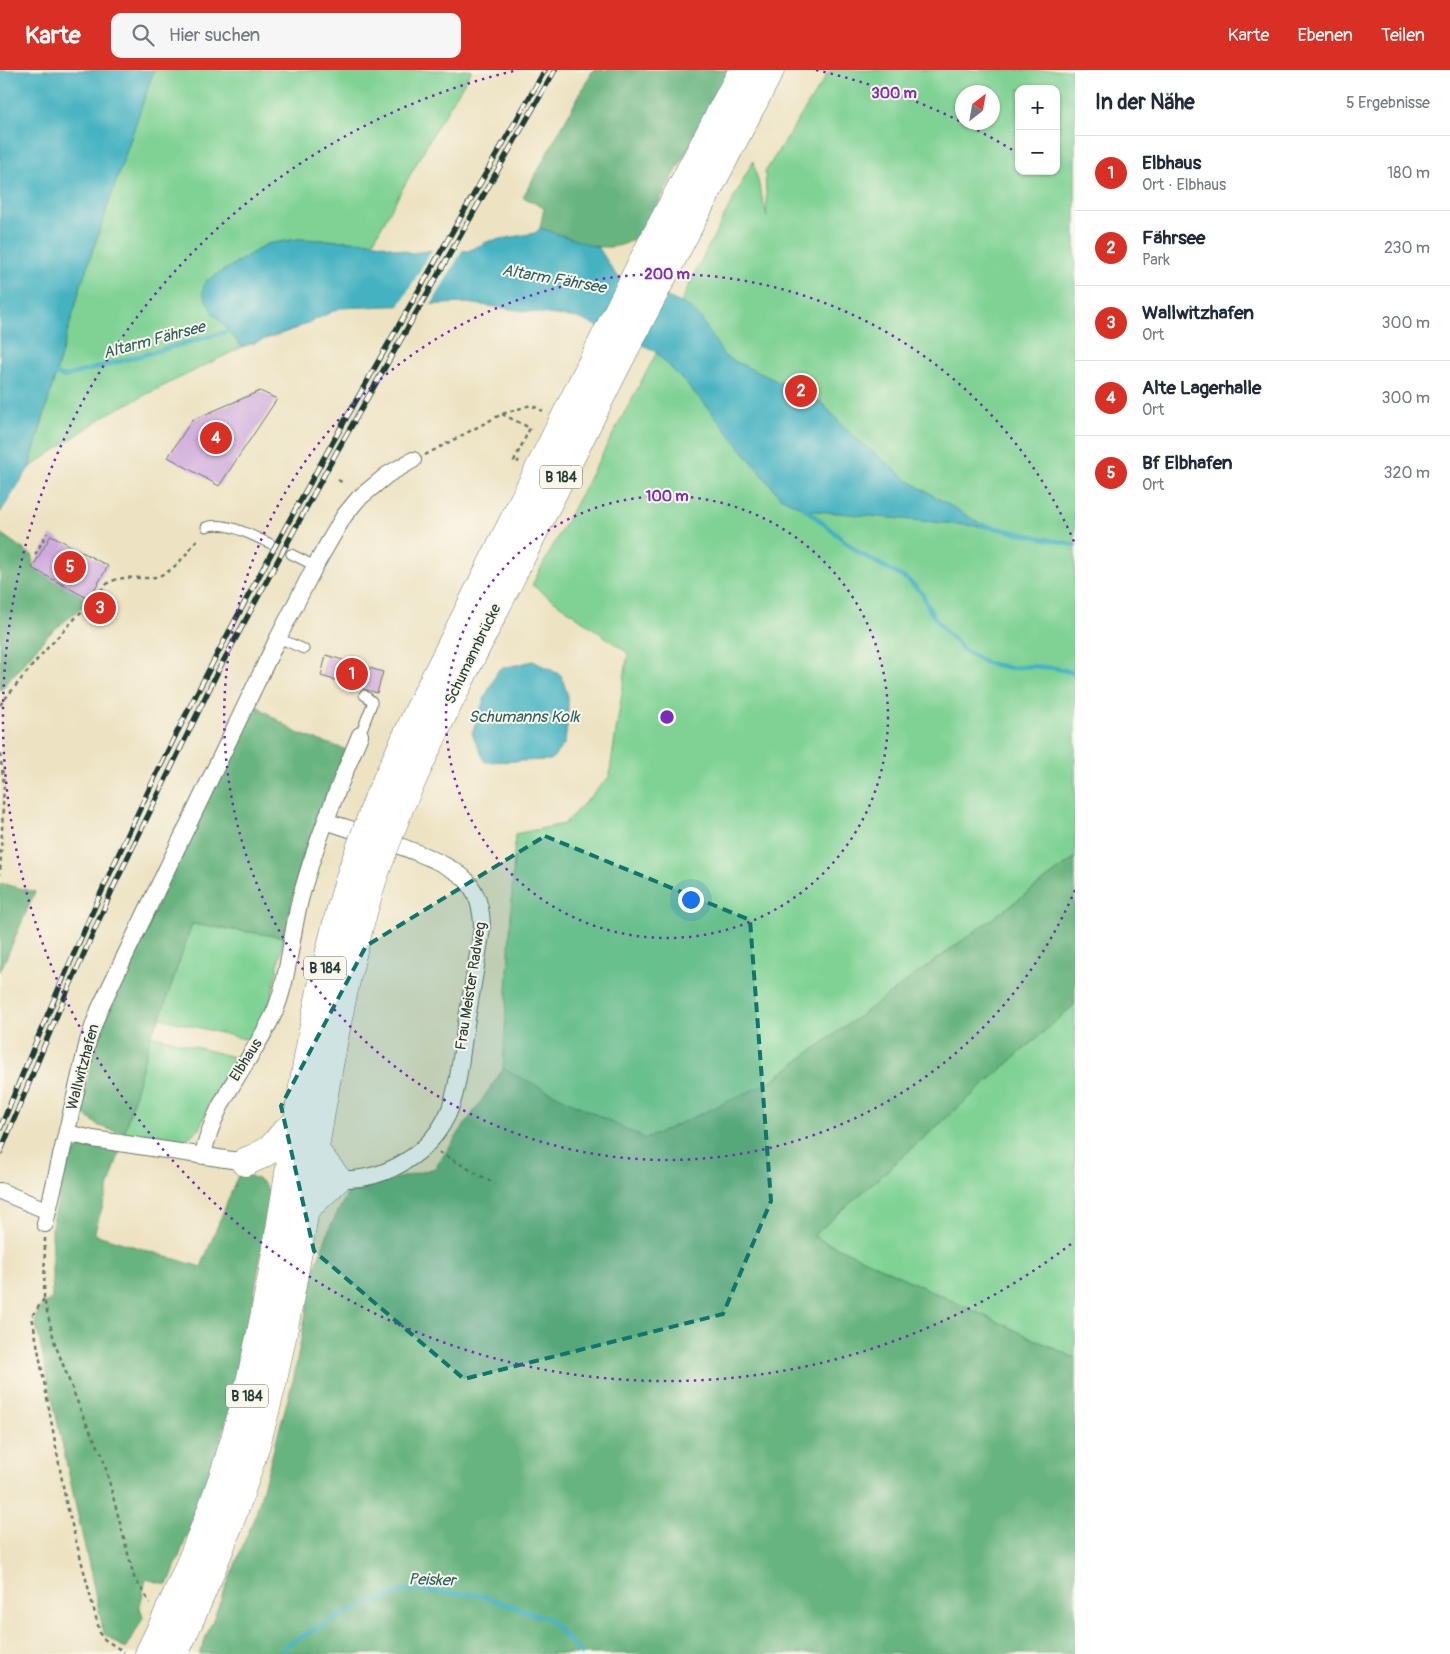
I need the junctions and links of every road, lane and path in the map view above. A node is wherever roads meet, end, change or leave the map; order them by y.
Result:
1 (744, 70) edge
2 (770, 70) edge
3 (660, 252) junction
4 (604, 365) junction
5 (502, 414) junction
6 (548, 417) junction
7 (535, 428) dead end
8 (413, 460) joint
9 (338, 480) dead end
10 (344, 483) dead end
11 (206, 527) joint
12 (47, 533) dead end
13 (271, 544) dead end
14 (291, 554) dead end
15 (35, 555) dead end
16 (314, 566) junction
17 (496, 580) junction
18 (278, 638) junction
19 (304, 649) dead end
20 (364, 695) dead end
21 (0, 705) edge
22 (360, 735) joint
23 (0, 754) edge
24 (326, 821) junction
25 (0, 870) edge
26 (364, 872) junction
27 (0, 875) edge
28 (296, 1125) junction
29 (66, 1133) junction
30 (426, 1144) junction
31 (314, 1151) junction
32 (203, 1156) junction
33 (245, 1162) junction
34 (337, 1179) junction
35 (287, 1181) junction
36 (495, 1184) dead end
37 (0, 1191) edge
38 (304, 1210) junction
39 (47, 1218) junction
40 (44, 1299) junction
41 (154, 1609) dead end
42 (136, 1653) edge
43 (174, 1654) edge

1 - 3 highway, B 184
2 - 3 highway, B 184
3 - 4 highway, B 184
4 - 6 highway, B 184
4 - 17 highway, B 184
5 - 6 path
5 - 7 path
5 - 8 path
6 - 17 highway, B 184
8 - 16 street, Wallwitzhafen
9 - 10 path
11 - 13 lane
11 - 21 path
12 - 15 path
14 - 16 lane
16 - 18 street, Wallwitzhafen
17 - 26 highway, Schumannbrücke / B 184, bridge
18 - 19 lane
18 - 29 street, Wallwitzhafen
20 - 22 lane
22 - 24 street, Elbhaus
23 - 25 path
24 - 30 street
24 - 32 street, Elbhaus
25 - 27 path
26 - 28 highway, B 184
26 - 31 highway, B 184
28 - 33 highway
28 - 35 highway, B 184
29 - 32 street
29 - 39 street, Wallwitzhafen
30 - 34 street
30 - 36 path
31 - 34 highway
31 - 38 highway, B 184
32 - 33 street
33 - 35 highway
34 - 38 highway
35 - 42 highway, B 184
37 - 39 street
38 - 43 highway, B 184
39 - 40 path
40 - 41 path
40 - 42 path

